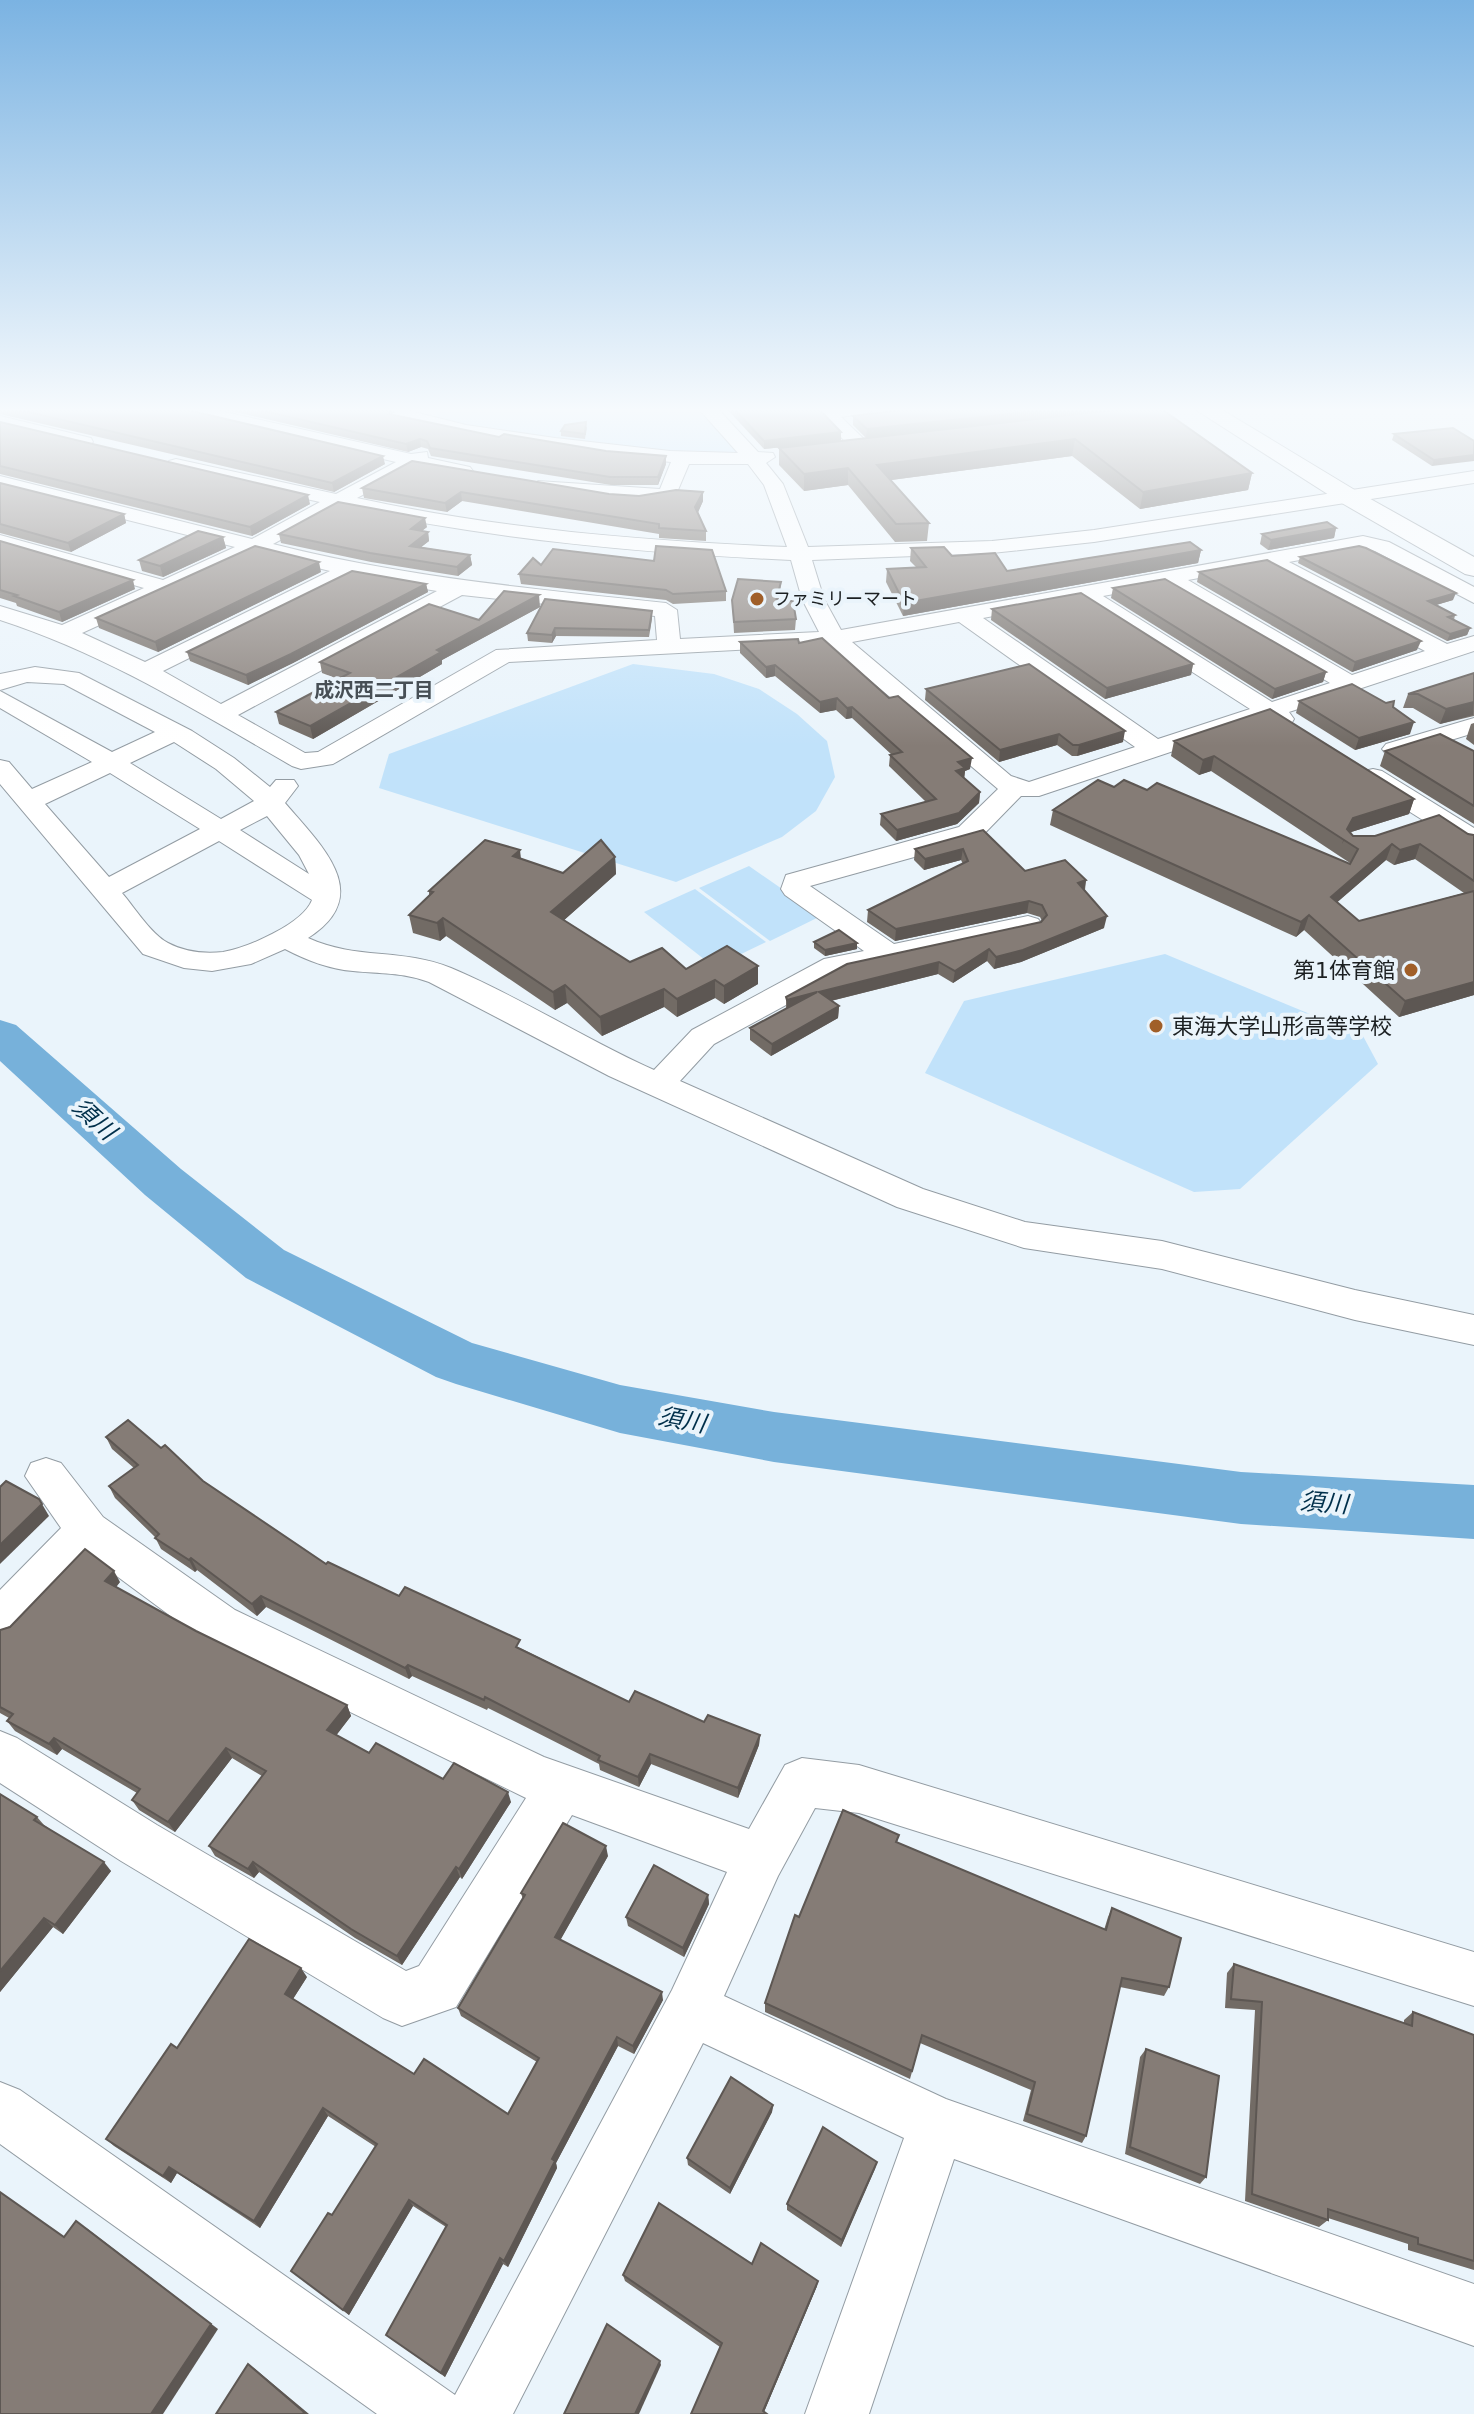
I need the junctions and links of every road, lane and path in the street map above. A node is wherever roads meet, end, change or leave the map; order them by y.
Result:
1 (150, 521) edge
2 (302, 521) edge
3 (434, 521) edge
4 (789, 521) edge
5 (1194, 521) edge
6 (1391, 521) edge
7 (1424, 521) edge
8 (0, 541) edge
9 (253, 547) junction
10 (1474, 548) edge
11 (797, 554) junction
12 (1269, 560) junction
13 (1474, 568) edge
14 (350, 570) junction
15 (1168, 578) junction
16 (165, 587) junction
17 (459, 588) junction
18 (1084, 593) junction
19 (1474, 596) edge
20 (0, 613) edge
21 (964, 615) junction
22 (63, 633) junction
23 (834, 638) junction
24 (1474, 643) edge
25 (669, 646) junction
26 (1446, 653) junction
27 (145, 671) junction
28 (0, 683) edge
29 (1350, 684) junction
30 (0, 698) edge
31 (1270, 712) junction
32 (221, 714) junction
33 (1415, 723) edge
34 (1474, 725) edge
35 (1297, 729) edge
36 (173, 733) junction
37 (1438, 737) junction
38 (1155, 749) junction
39 (1462, 751) edge
40 (301, 761) junction
41 (111, 762) junction
42 (0, 768) edge
43 (1016, 786) junction
44 (27, 802) junction
45 (271, 803) junction
46 (1436, 817) junction
47 (1398, 829) edge
48 (219, 830) junction
49 (1474, 840) edge
50 (104, 891) junction
51 (327, 897) junction
52 (1028, 925) edge
53 (285, 938) junction
54 (890, 955) junction
55 (659, 1084) junction
56 (1474, 1330) edge
57 (46, 1476) dead end
58 (88, 1530) junction
59 (0, 1621) edge
60 (0, 1755) edge
61 (560, 1789) junction
62 (760, 1858) junction
63 (1474, 1979) edge
64 (691, 2009) junction
65 (0, 2110) edge
66 (937, 2124) junction
67 (1474, 2315) edge
68 (431, 2414) edge
69 (479, 2414) edge
70 (837, 2414) edge

1 - 9 street
2 - 9 street
3 - 11 street
4 - 11 street
5 - 11 street
6 - 13 highway
7 - 10 highway
8 - 16 street
9 - 14 street
9 - 16 street
11 - 23 street
12 - 15 street
12 - 19 street
12 - 26 street
14 - 17 street
14 - 27 street
15 - 18 street
15 - 29 street
16 - 22 street
17 - 25 street
17 - 32 street
18 - 21 street
18 - 31 street
20 - 22 street
21 - 23 street
21 - 38 street
22 - 27 street
23 - 25 street
23 - 43 street
24 - 26 street
25 - 40 street
26 - 29 street
27 - 32 street
28 - 36 street
29 - 31 street
30 - 41 street
31 - 35 street
31 - 38 street
32 - 40 street
33 - 37 street
34 - 37 street
36 - 41 street
36 - 45 street
37 - 39 street
37 - 46 street
38 - 43 street
40 - 45 street
41 - 44 street
41 - 48 street
42 - 44 street
43 - 54 street
44 - 50 street
45 - 48 street
45 - 51 street
46 - 47 street
46 - 49 street
48 - 50 street
48 - 51 street
50 - 53 street
51 - 53 street
52 - 54 street
53 - 55 street
54 - 55 street
55 - 56 street
57 - 58 street
58 - 59 street
58 - 61 street
60 - 61 street
61 - 62 street
62 - 63 street
62 - 64 street
64 - 66 street
64 - 69 street
65 - 68 street
66 - 67 street
66 - 70 street

